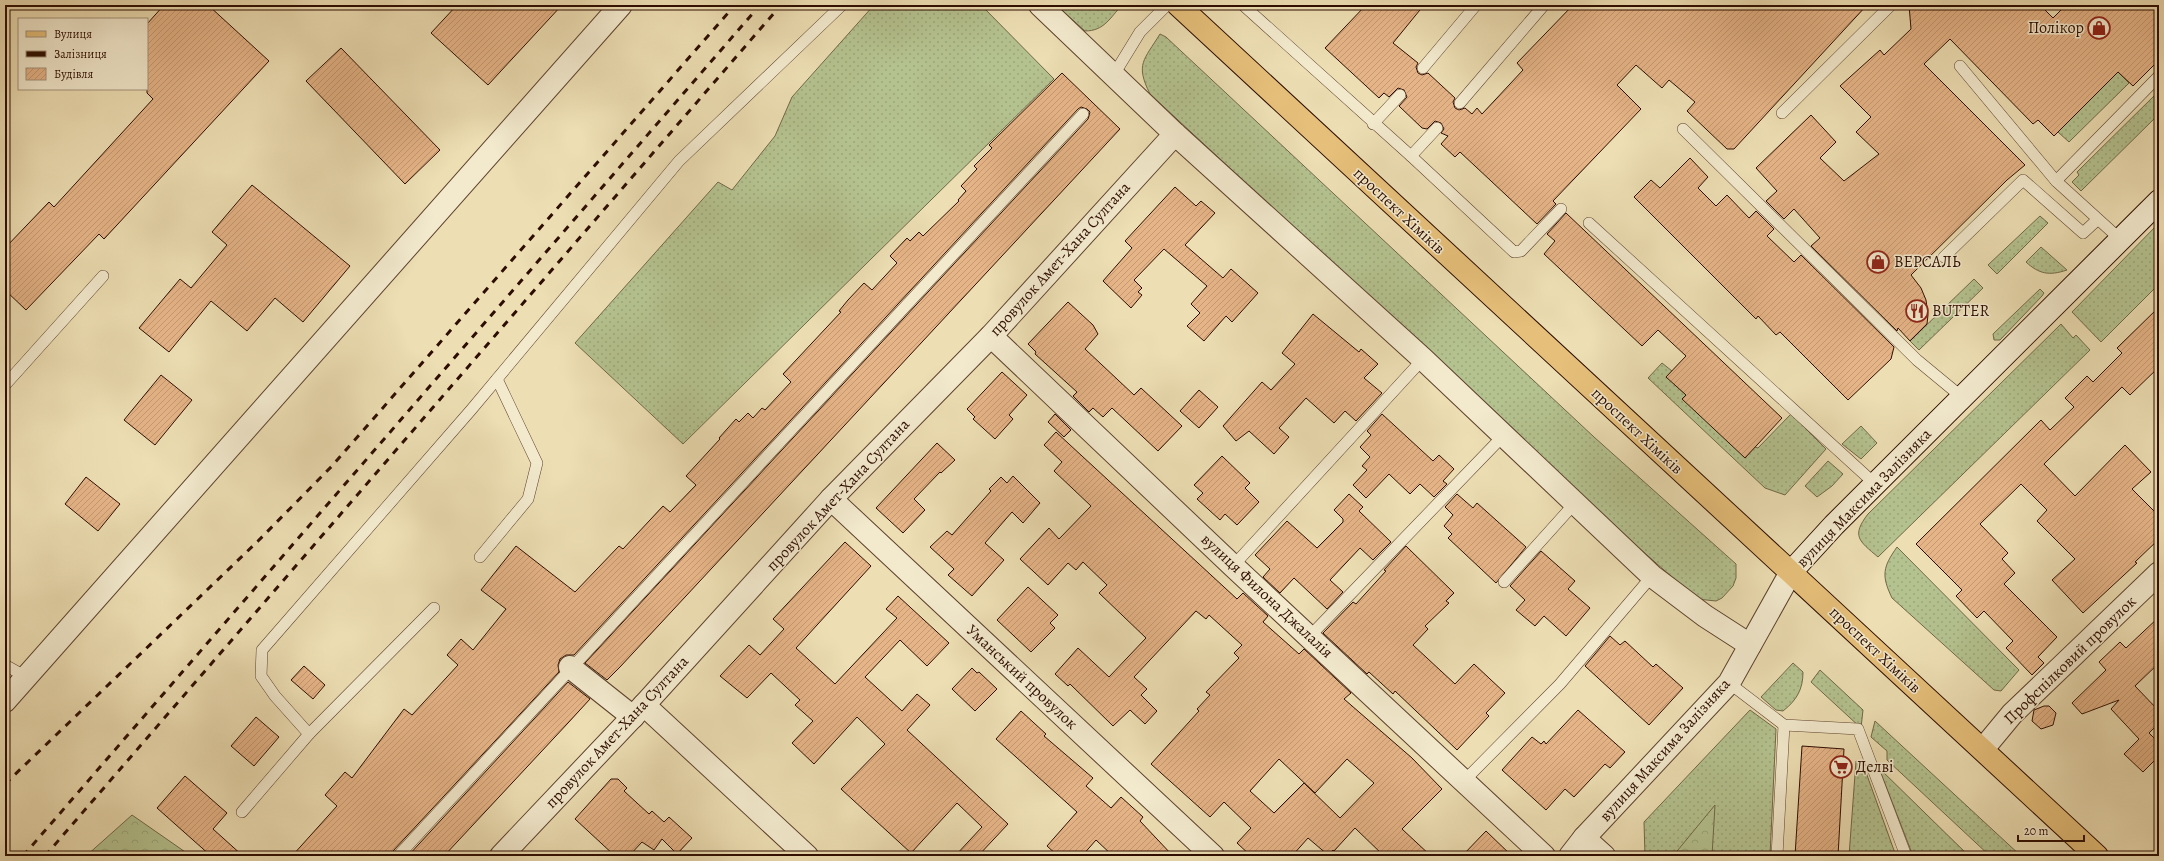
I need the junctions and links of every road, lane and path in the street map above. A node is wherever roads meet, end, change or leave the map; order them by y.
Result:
1 (621, 5) edge
2 (842, 5) edge
3 (1040, 5) edge
4 (1167, 5) edge
5 (1178, 5) edge
6 (1243, 5) edge
7 (1476, 5) edge
8 (1544, 5) edge
9 (1891, 5) edge
10 (1960, 66) dead end
11 (1423, 68) dead end
12 (1113, 76) junction
13 (2159, 76) edge
14 (1400, 95) dead end
15 (1460, 103) dead end
16 (1782, 112) dead end
17 (1083, 114) dead end
18 (1373, 124) junction
19 (1437, 128) dead end
20 (1683, 129) dead end
21 (1175, 134) junction
22 (1411, 156) junction
23 (2056, 181) junction
24 (2159, 201) edge
25 (1561, 209) dead end
26 (2097, 220) junction
27 (1589, 224) dead end
28 (2121, 240) junction
29 (1944, 257) dead end
30 (103, 276) dead end
31 (991, 336) junction
32 (1423, 359) junction
33 (497, 379) junction
34 (5, 385) edge
35 (1963, 398) junction
36 (1504, 435) junction
37 (1875, 484) junction
38 (831, 499) junction
39 (1576, 503) junction
40 (480, 557) dead end
41 (1233, 566) junction
42 (1791, 572) junction
43 (2159, 573) edge
44 (1652, 576) junction
45 (1504, 582) dead end
46 (434, 608) dead end
47 (1310, 636) junction
48 (1750, 645) junction
49 (5, 665) edge
50 (570, 667) junction
51 (28, 678) junction
52 (1729, 683) junction
53 (5, 701) edge
54 (639, 711) junction
55 (1784, 725) junction
56 (309, 734) junction
57 (1983, 749) junction
58 (1463, 782) junction
59 (242, 812) dead end
60 (1584, 838) junction
61 (398, 856) edge
62 (501, 856) edge
63 (807, 856) edge
64 (1213, 856) edge
65 (1544, 856) edge
66 (1570, 856) edge
67 (1604, 856) edge
68 (1777, 856) edge
69 (1906, 856) edge
70 (2097, 856) edge

1 - 51 street
2 - 33 lane
3 - 12 street
4 - 12 lane
5 - 42 main road, проспект Хіміків
6 - 18 lane
7 - 11 lane
8 - 15 lane
9 - 16 lane
10 - 23 lane
12 - 21 street
13 - 23 lane
14 - 18 lane
17 - 50 lane
18 - 22 lane
19 - 22 lane
20 - 35 lane
21 - 31 street, провулок Амет-Хана Султана
21 - 32 street
22 - 25 lane
23 - 26 lane
24 - 28 street, вулиця Максима Залізняка
26 - 28 lane
26 - 29 lane
27 - 37 lane
28 - 35 street, вулиця Максима Залізняка
30 - 34 lane
31 - 38 street, провулок Амет-Хана Султана
31 - 41 street, вулиця Филона Джалалія
32 - 36 street
32 - 41 lane
33 - 40 lane
33 - 56 lane
35 - 37 street, вулиця Максима Залізняка
36 - 39 street
36 - 47 lane
37 - 42 street, вулиця Максима Залізняка
38 - 54 street, провулок Амет-Хана Султана
38 - 64 street, Уманський провулок
39 - 44 street
39 - 45 lane
41 - 47 street, вулиця Филона Джалалія
42 - 48 street, вулиця Максима Залізняка
42 - 57 main road, проспект Хіміків
43 - 57 street, Профспілковий провулок
44 - 48 street
44 - 58 lane
46 - 56 lane
47 - 58 street, вулиця Филона Джалалія
48 - 52 street, вулиця Максима Залізняка
49 - 51 lane
50 - 54 street
50 - 61 lane
51 - 53 street
52 - 55 lane
52 - 60 street, вулиця Максима Залізняка
54 - 62 street, провулок Амет-Хана Султана
54 - 63 street
55 - 68 lane
55 - 69 lane
56 - 59 lane
57 - 70 main road, проспект Хіміків
58 - 65 street, вулиця Филона Джалалія
60 - 66 street, вулиця Максима Залізняка
60 - 67 street

